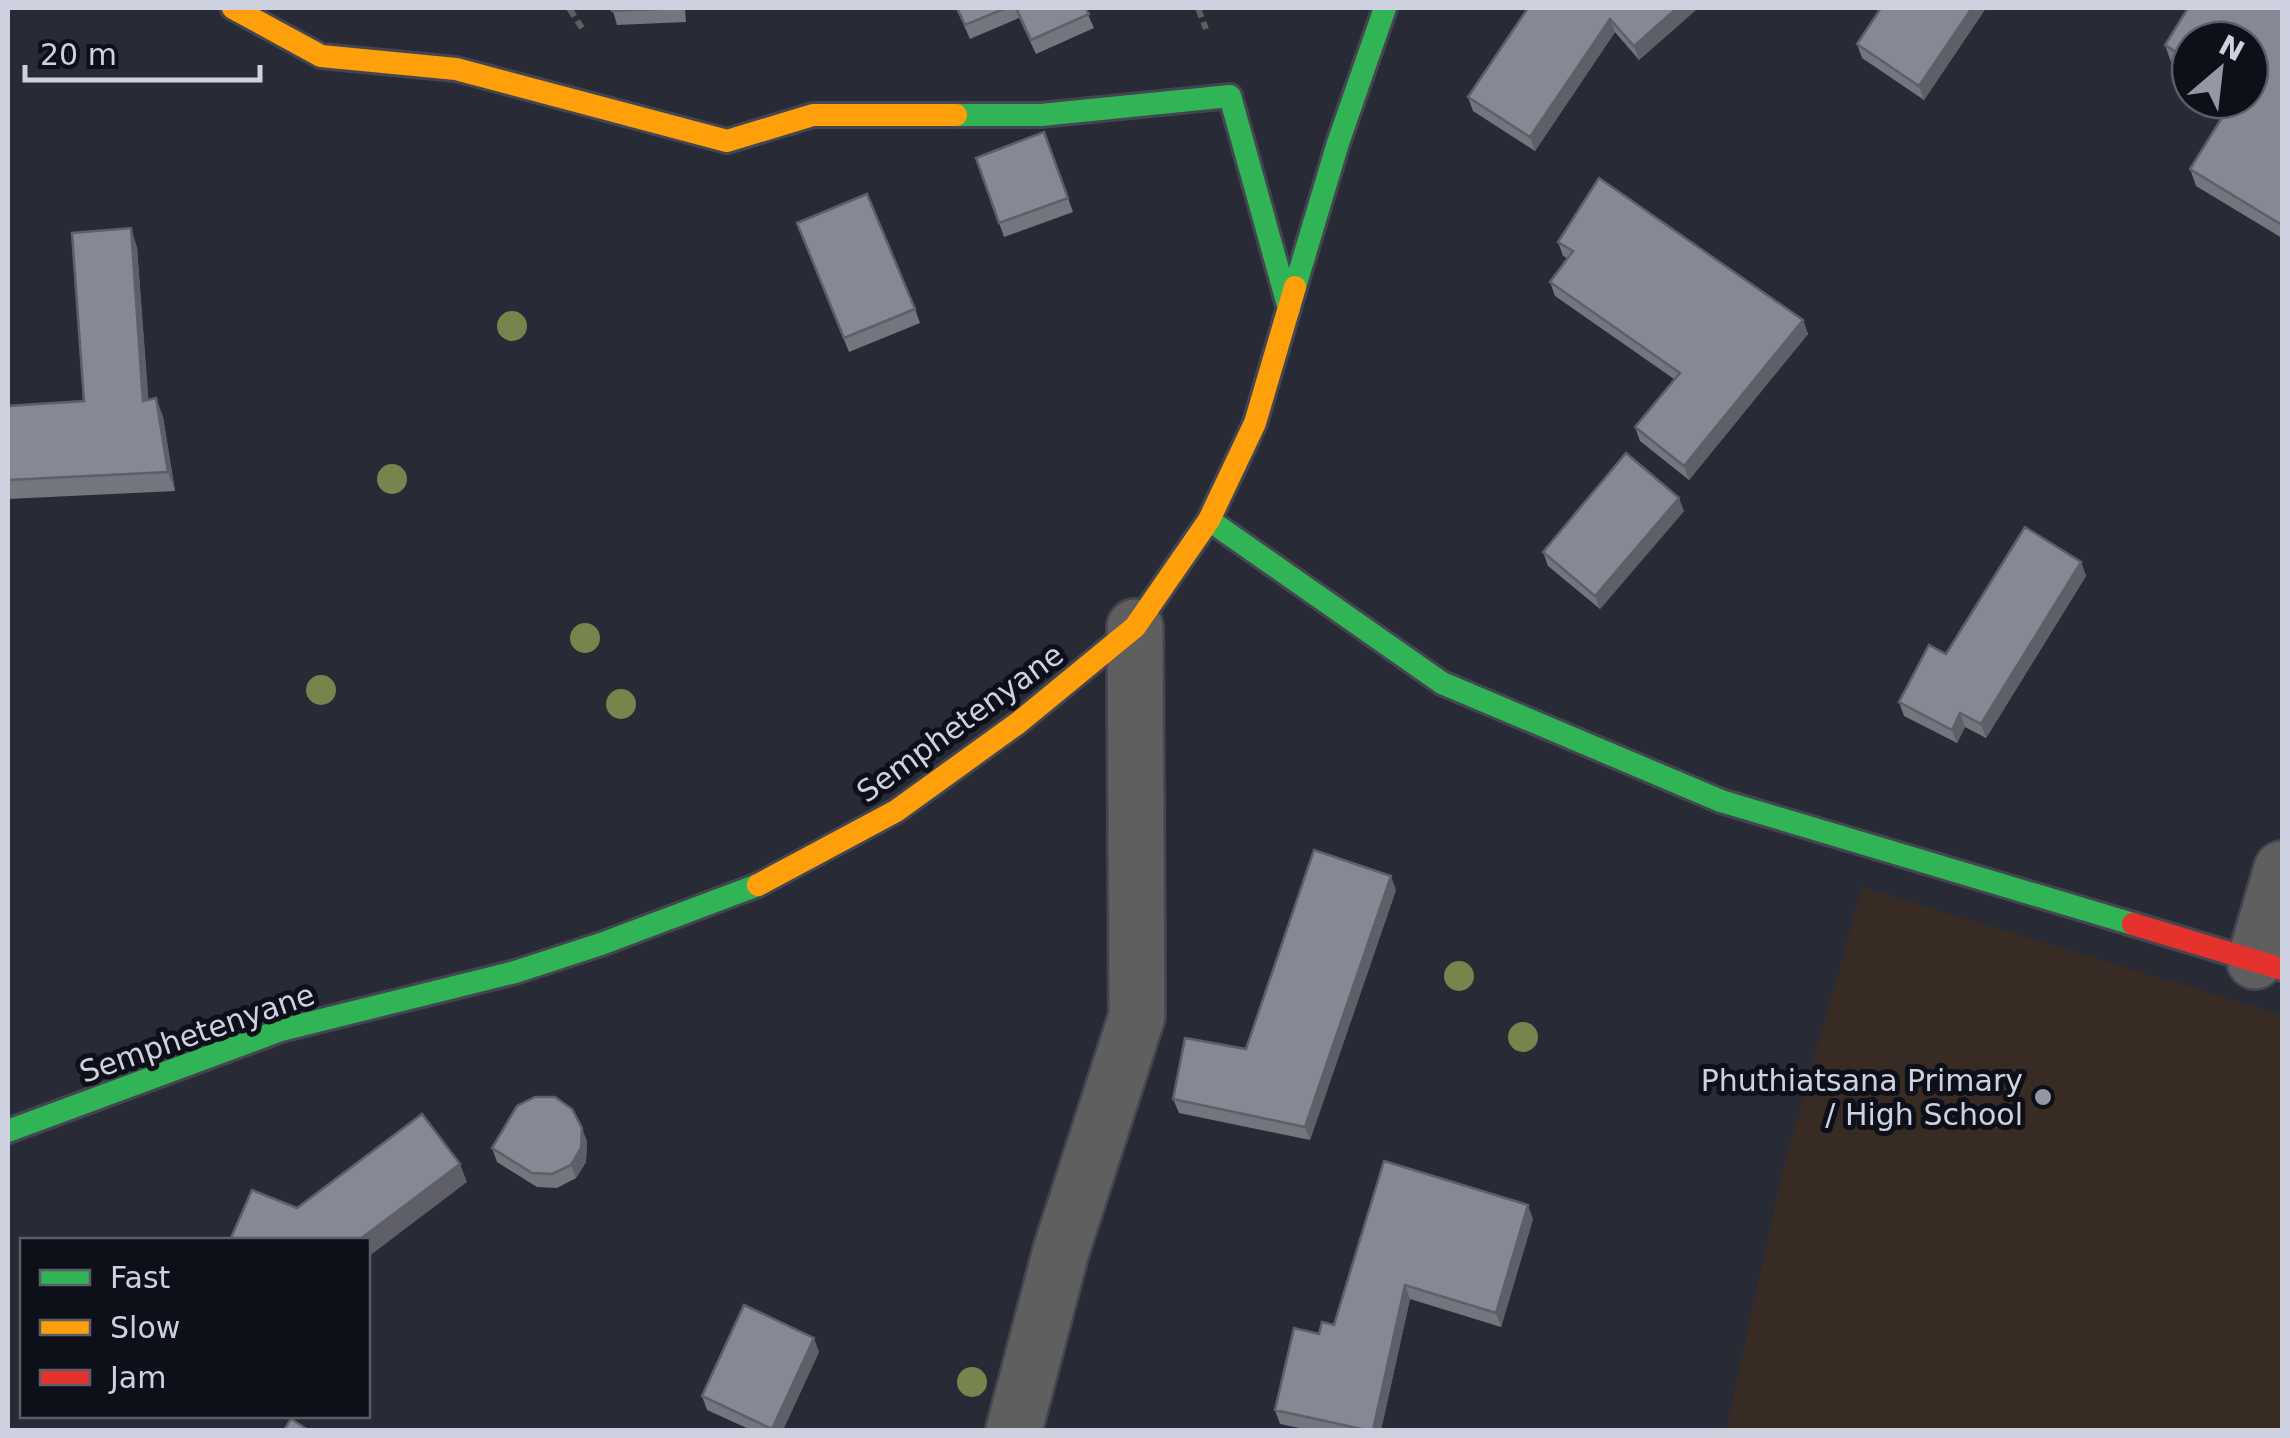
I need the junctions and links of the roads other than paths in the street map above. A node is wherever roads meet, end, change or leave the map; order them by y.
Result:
1 (233, 8) edge
2 (1385, 8) edge
3 (1289, 309) junction
4 (1209, 520) junction
5 (1135, 627) junction
6 (2282, 869) edge
7 (2269, 965) edge
8 (8, 1131) edge
9 (1014, 1430) edge

1 - 3 street
2 - 3 street, Semphetenyane
3 - 4 street, Semphetenyane
4 - 5 street, Semphetenyane
4 - 7 street
5 - 8 street, Semphetenyane
5 - 9 street
6 - 7 street

